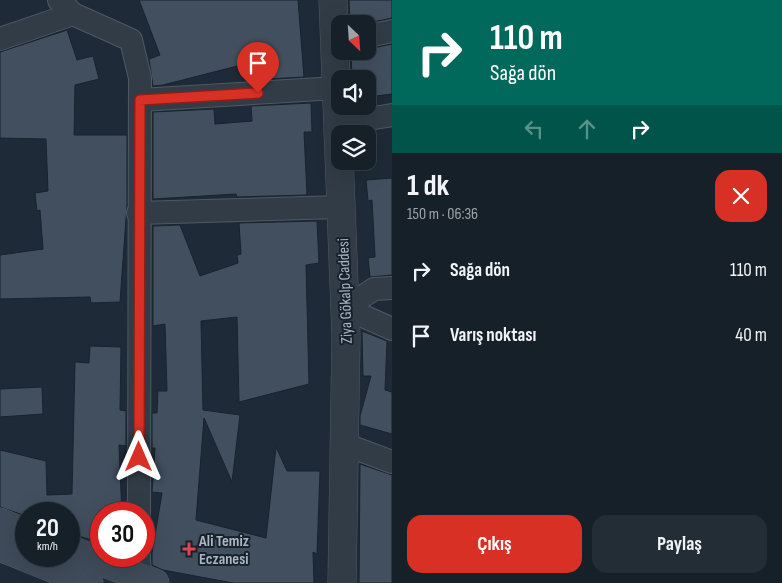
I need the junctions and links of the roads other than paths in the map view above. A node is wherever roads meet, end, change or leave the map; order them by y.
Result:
1 (333, 0) edge
2 (66, 7) edge
3 (334, 15) edge
4 (392, 30) edge
5 (376, 34) edge
6 (0, 39) edge
7 (331, 88) edge
8 (140, 100) junction
9 (338, 115) edge
10 (392, 115) edge
11 (338, 124) junction
12 (341, 207) junction
13 (138, 213) junction
14 (392, 288) edge
15 (345, 308) junction
16 (392, 329) edge
17 (344, 444) junction
18 (392, 462) edge
19 (139, 502) edge
20 (0, 522) edge
21 (15, 528) edge
22 (0, 547) edge
23 (80, 553) edge
24 (143, 575) edge
25 (89, 583) edge
26 (342, 583) edge

1 - 3 street, Ziya Gökalp Caddesi
2 - 6 street
2 - 8 street
4 - 5 street
7 - 8 street
8 - 13 street
9 - 11 street, Ziya Gökalp Caddesi
10 - 11 street
11 - 12 street, Ziya Gökalp Caddesi
12 - 13 street
12 - 15 street, Ziya Gökalp Caddesi
13 - 19 street
14 - 15 street
15 - 16 street
15 - 17 street, Ziya Gökalp Caddesi
17 - 18 street
17 - 26 street, Ziya Gökalp Caddesi
20 - 21 main road
22 - 25 main road
23 - 24 main road

